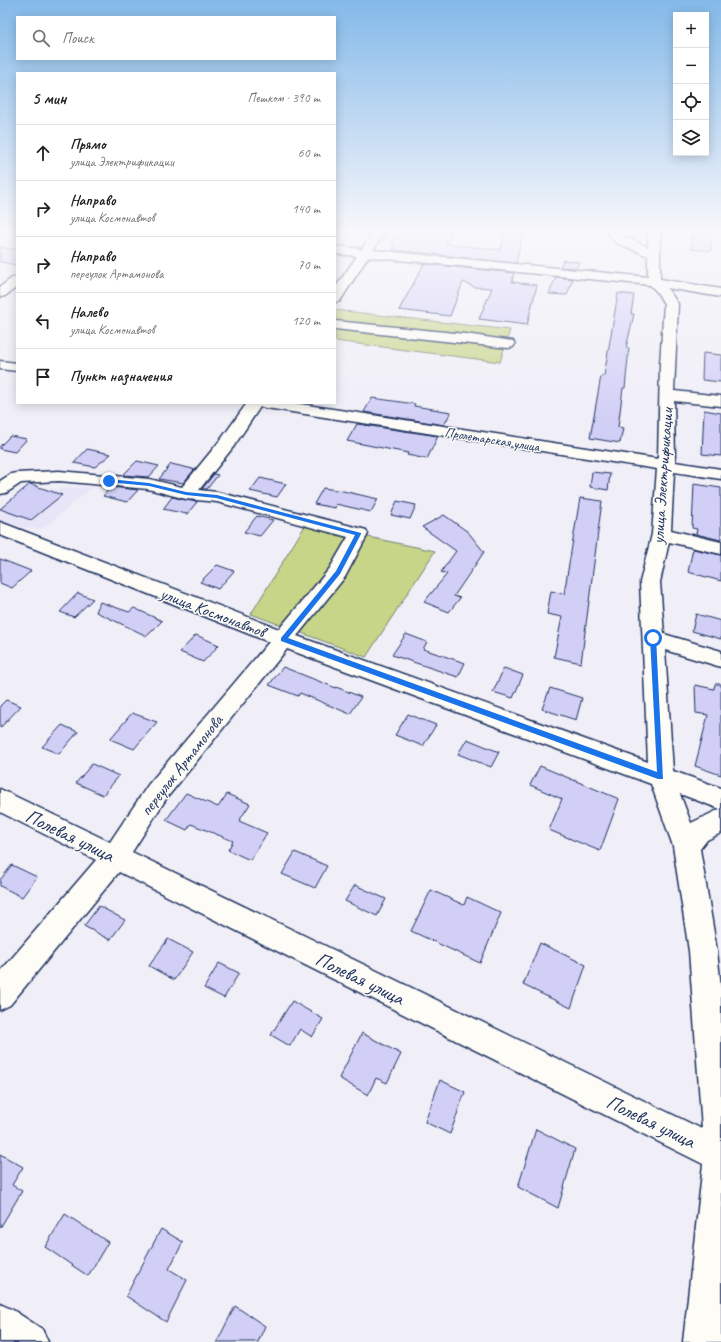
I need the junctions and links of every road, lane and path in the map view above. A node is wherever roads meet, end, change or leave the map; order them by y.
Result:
1 (665, 295) edge
2 (707, 295) edge
3 (718, 299) edge
4 (336, 326) edge
5 (508, 344) dead end
6 (0, 365) edge
7 (16, 367) edge
8 (667, 395) junction
9 (721, 401) edge
10 (254, 404) edge
11 (269, 404) edge
12 (666, 466) junction
13 (721, 474) edge
14 (0, 490) edge
15 (186, 494) junction
16 (0, 528) edge
17 (662, 534) junction
18 (721, 548) edge
19 (653, 638) junction
20 (283, 639) junction
21 (721, 659) edge
22 (661, 777) junction
23 (721, 799) edge
24 (0, 800) edge
25 (721, 820) edge
26 (686, 846) junction
27 (115, 857) junction
28 (0, 995) edge
29 (721, 1155) edge
30 (0, 1323) edge
31 (29, 1342) edge
32 (702, 1342) edge

1 - 8 street, улица Электрификации
2 - 3 street
4 - 5 street
6 - 7 street
8 - 9 street
8 - 12 street, улица Электрификации
10 - 15 street
11 - 12 street, Пролетарская улица
12 - 13 street, Пролетарская улица
12 - 17 street, улица Электрификации
14 - 15 street
15 - 20 street, переулок Артамонова
16 - 20 street, улица Космонавтов
17 - 18 street
17 - 19 street, улица Электрификации
19 - 21 street
19 - 22 street, улица Электрификации
20 - 22 street, улица Космонавтов
20 - 27 street, переулок Артамонова
22 - 23 street, улица Космонавтов
22 - 26 street, улица Электрификации
24 - 27 street, Полевая улица
25 - 26 street
26 - 29 street, улица Электрификации
27 - 28 street, переулок Артамонова
27 - 29 street, Полевая улица
29 - 32 street, улица Электрификации
30 - 31 street

